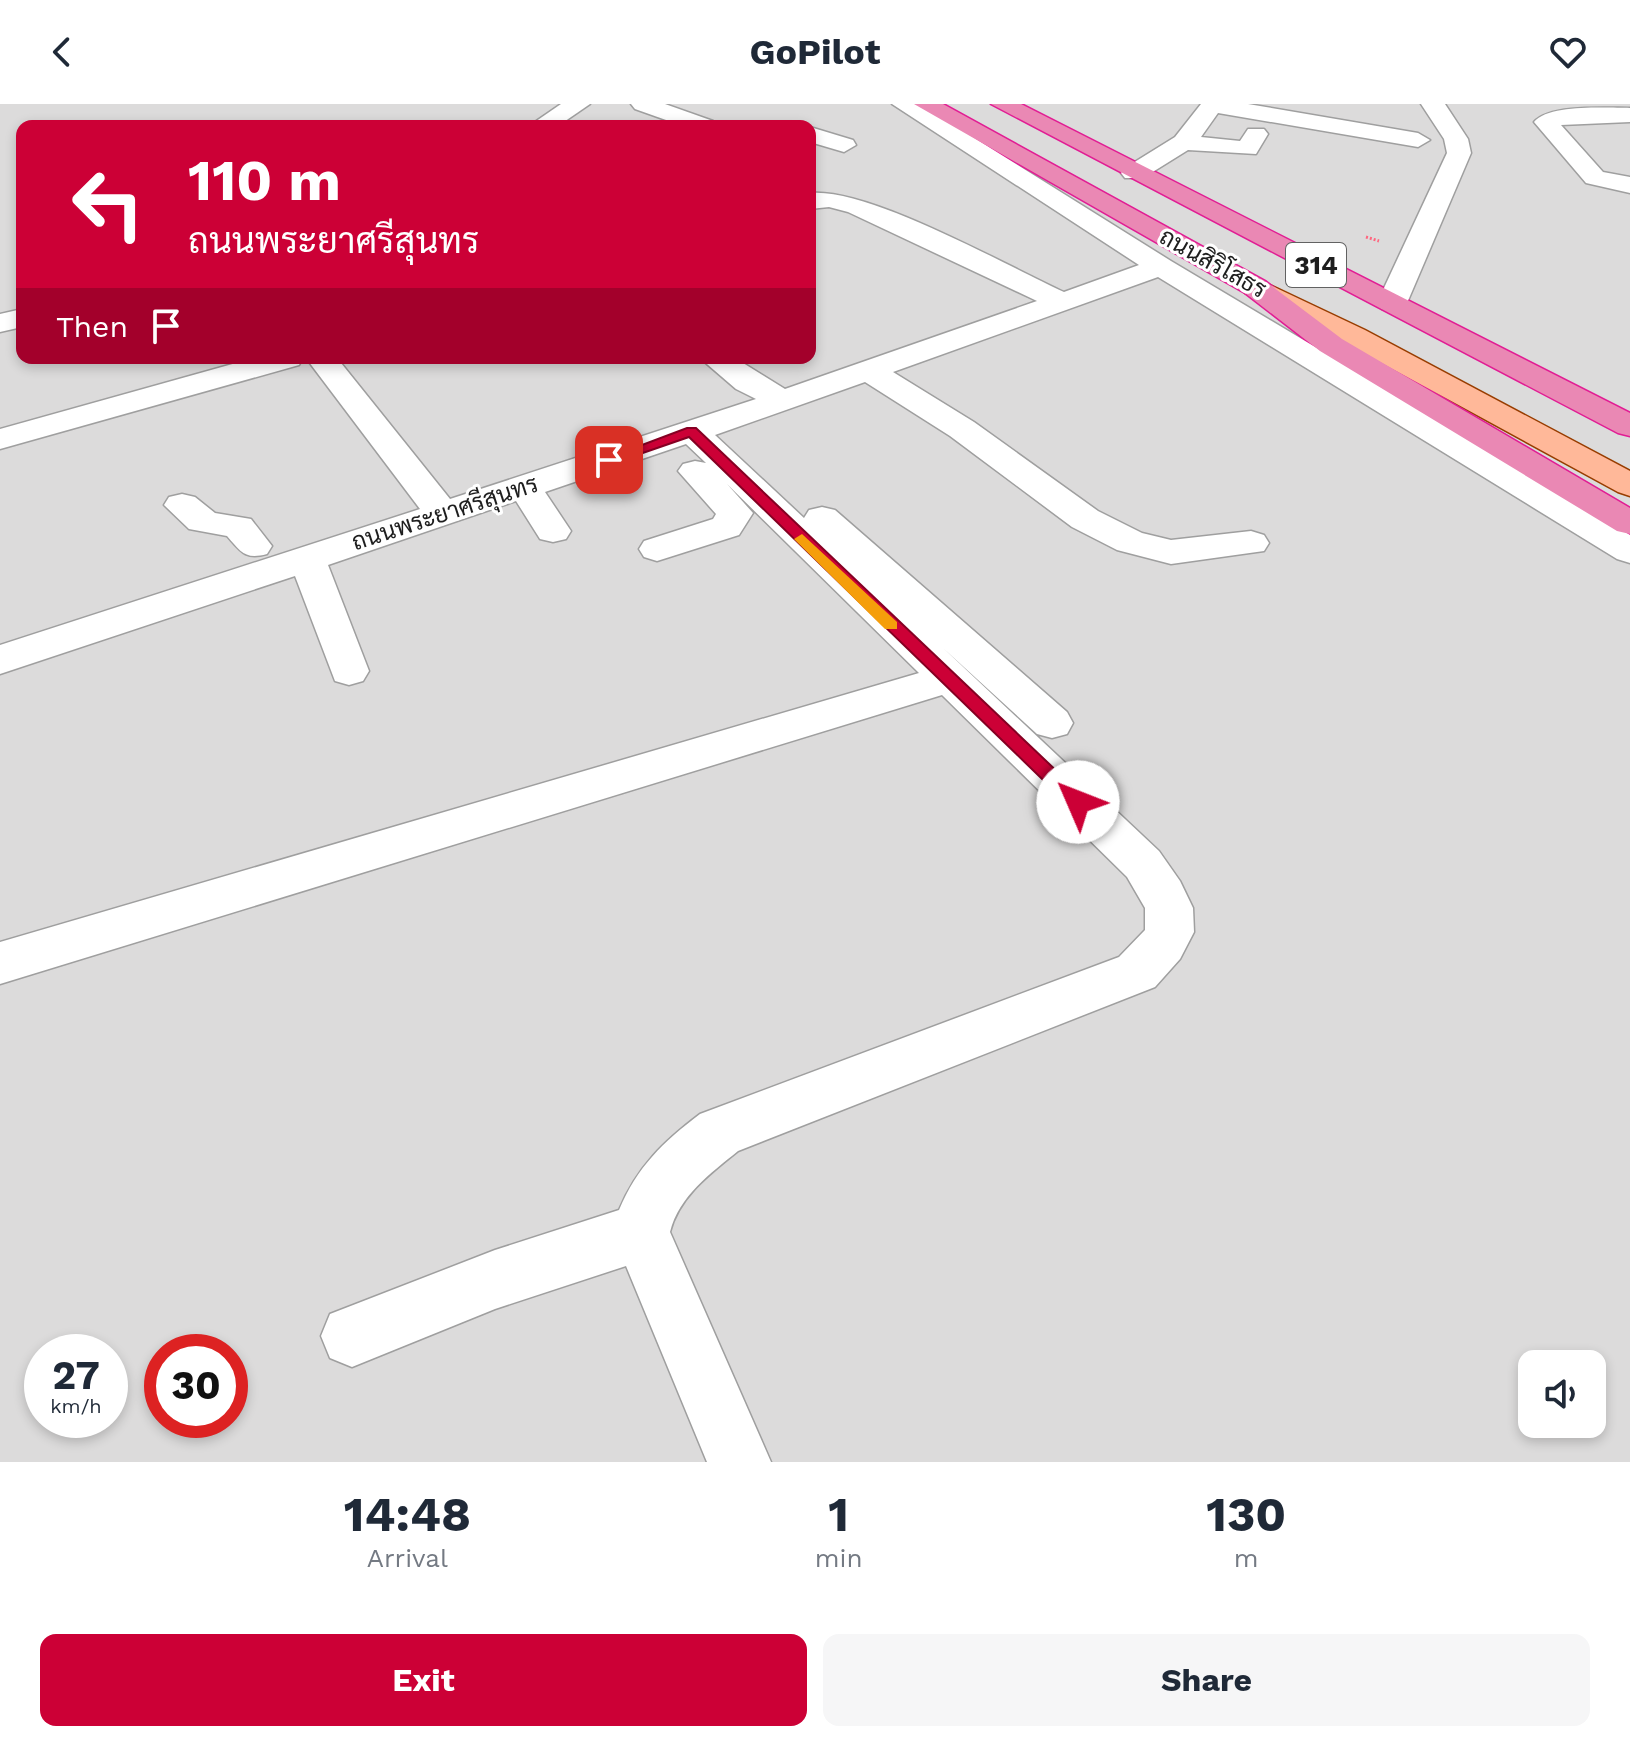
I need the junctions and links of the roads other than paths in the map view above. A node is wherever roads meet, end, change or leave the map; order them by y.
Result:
1 (643, 104) edge
2 (904, 104) edge
3 (926, 104) edge
4 (1003, 104) edge
5 (1213, 104) edge
6 (1433, 104) edge
7 (571, 105) edge
8 (1630, 115) edge
9 (550, 120) edge
10 (688, 120) edge
11 (1256, 134) dead end
12 (816, 136) edge
13 (1418, 140) dead end
14 (1184, 142) junction
15 (844, 145) dead end
16 (1134, 173) junction
17 (1630, 185) edge
18 (816, 200) edge
19 (1079, 230) dead end
20 (1156, 268) junction
21 (1255, 287) junction
22 (1062, 302) junction
23 (1392, 303) junction
24 (267, 364) edge
25 (326, 364) edge
26 (723, 364) edge
27 (869, 371) junction
28 (783, 401) junction
29 (737, 416) junction
30 (1630, 426) edge
31 (678, 436) junction
32 (0, 439) edge
33 (1630, 485) edge
34 (525, 488) junction
35 (182, 505) dead end
36 (443, 514) junction
37 (1630, 523) edge
38 (553, 531) dead end
39 (1251, 543) dead end
40 (657, 549) dead end
41 (1630, 551) edge
42 (261, 557) junction
43 (307, 558) junction
44 (0, 660) edge
45 (946, 661) junction
46 (349, 671) dead end
47 (1052, 723) dead end
48 (0, 963) edge
49 (641, 1233) junction
50 (352, 1336) dead end
51 (739, 1462) edge

1 - 10 street
2 - 20 street
3 - 21 highway, ถนนสิริโสธร / 314
4 - 16 highway, ถนนสิริโสธร / 314
5 - 13 street
5 - 14 street
6 - 23 street
7 - 9 street
8 - 17 street
11 - 14 street
12 - 15 street
14 - 16 street
16 - 23 highway, ถนนสิริโสธร / 314
18 - 22 street
19 - 20 street
20 - 22 street, ถนนพระยาศรีสุนทร
20 - 41 street
21 - 33 main road, ถนนสิริโสธร / 314
21 - 37 highway
22 - 27 street, ถนนพระยาศรีสุนทร
23 - 30 highway, ถนนสิริโสธร / 314
24 - 32 street
25 - 36 street
26 - 28 street
27 - 28 street, ถนนพระยาศรีสุนทร
27 - 39 street
28 - 29 street, ถนนพระยาศรีสุนทร
29 - 31 street, ถนนพระยาศรีสุนทร
29 - 45 street
31 - 34 street, ถนนพระยาศรีสุนทร
31 - 40 street
31 - 45 street
34 - 36 street, ถนนพระยาศรีสุนทร
34 - 38 street
35 - 42 street
36 - 43 street, ถนนพระยาศรีสุนทร
42 - 43 street, ถนนพระยาศรีสุนทร
42 - 44 street, ถนนพระยาศรีสุนทร
43 - 46 street
45 - 47 street
45 - 48 street
45 - 49 street
49 - 50 street
49 - 51 street

